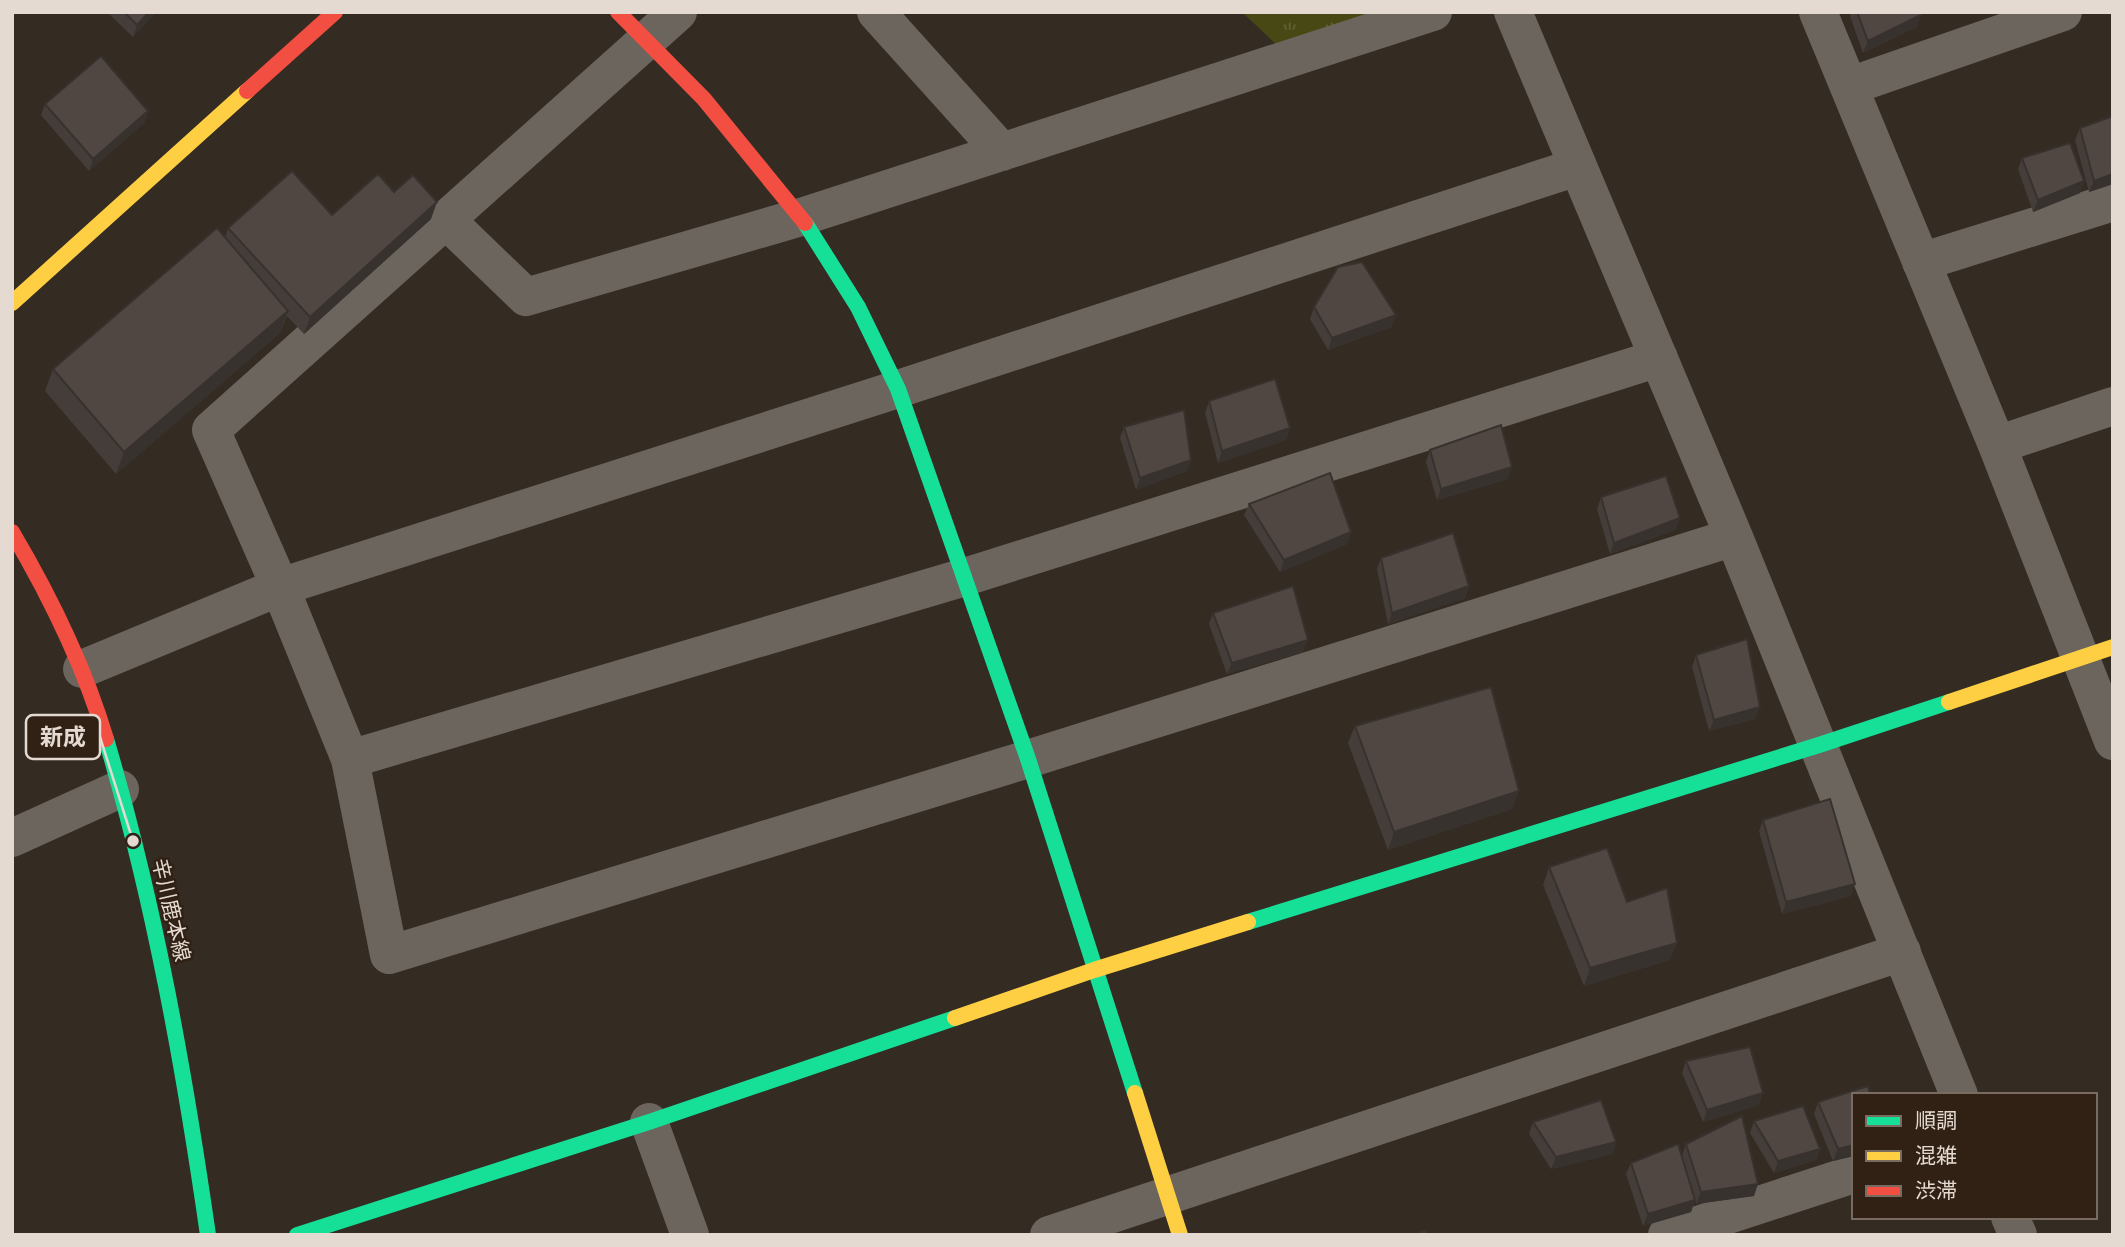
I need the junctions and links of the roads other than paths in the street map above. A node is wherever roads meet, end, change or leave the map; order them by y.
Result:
1 (335, 12) edge
2 (618, 12) edge
3 (678, 12) edge
4 (876, 12) edge
5 (1433, 12) edge
6 (1513, 12) edge
7 (1818, 12) edge
8 (2063, 12) edge
9 (645, 42) junction
10 (1850, 86) junction
11 (1002, 152) junction
12 (1577, 167) junction
13 (2113, 202) edge
14 (801, 217) junction
15 (445, 219) junction
16 (1921, 262) junction
17 (12, 303) edge
18 (1659, 358) junction
19 (898, 389) junction
20 (2113, 406) edge
21 (1997, 445) junction
22 (12, 532) edge
23 (1734, 537) junction
24 (965, 577) junction
25 (280, 587) junction
26 (2096, 653) edge
27 (82, 669) junction
28 (2113, 741) edge
29 (1819, 746) junction
30 (350, 759) junction
31 (1028, 759) junction
32 (120, 789) junction
33 (12, 838) edge
34 (1902, 952) junction
35 (1094, 970) junction
36 (1958, 1093) edge
37 (649, 1122) junction
38 (1852, 1175) edge
39 (1168, 1196) junction
40 (2011, 1219) edge
41 (208, 1235) edge
42 (297, 1235) edge
43 (690, 1235) edge
44 (1049, 1235) edge
45 (1181, 1235) edge
46 (1667, 1235) edge
47 (2018, 1235) edge

1 - 17 street
2 - 9 street
3 - 9 street
4 - 11 street
5 - 11 street
6 - 12 street
7 - 10 street
8 - 10 street
9 - 14 street
9 - 15 street
10 - 16 street
11 - 14 street
12 - 18 street
12 - 19 street
13 - 16 street
14 - 15 street
14 - 19 street
15 - 25 street
16 - 21 street
18 - 23 street
18 - 24 street
19 - 24 street
19 - 25 street
20 - 21 street
21 - 26 street
22 - 27 street, 辛川鹿本線
23 - 29 street
23 - 31 street
24 - 30 street
24 - 31 street
25 - 27 street
25 - 30 street
26 - 28 street
26 - 29 street
27 - 32 street, 辛川鹿本線
29 - 34 street
29 - 35 street
30 - 31 street
31 - 35 street
32 - 33 street
32 - 41 street, 辛川鹿本線
34 - 36 street
34 - 39 street
35 - 37 street
35 - 39 street
37 - 42 street
37 - 43 street
38 - 46 street
39 - 44 street
39 - 45 street
40 - 47 street

